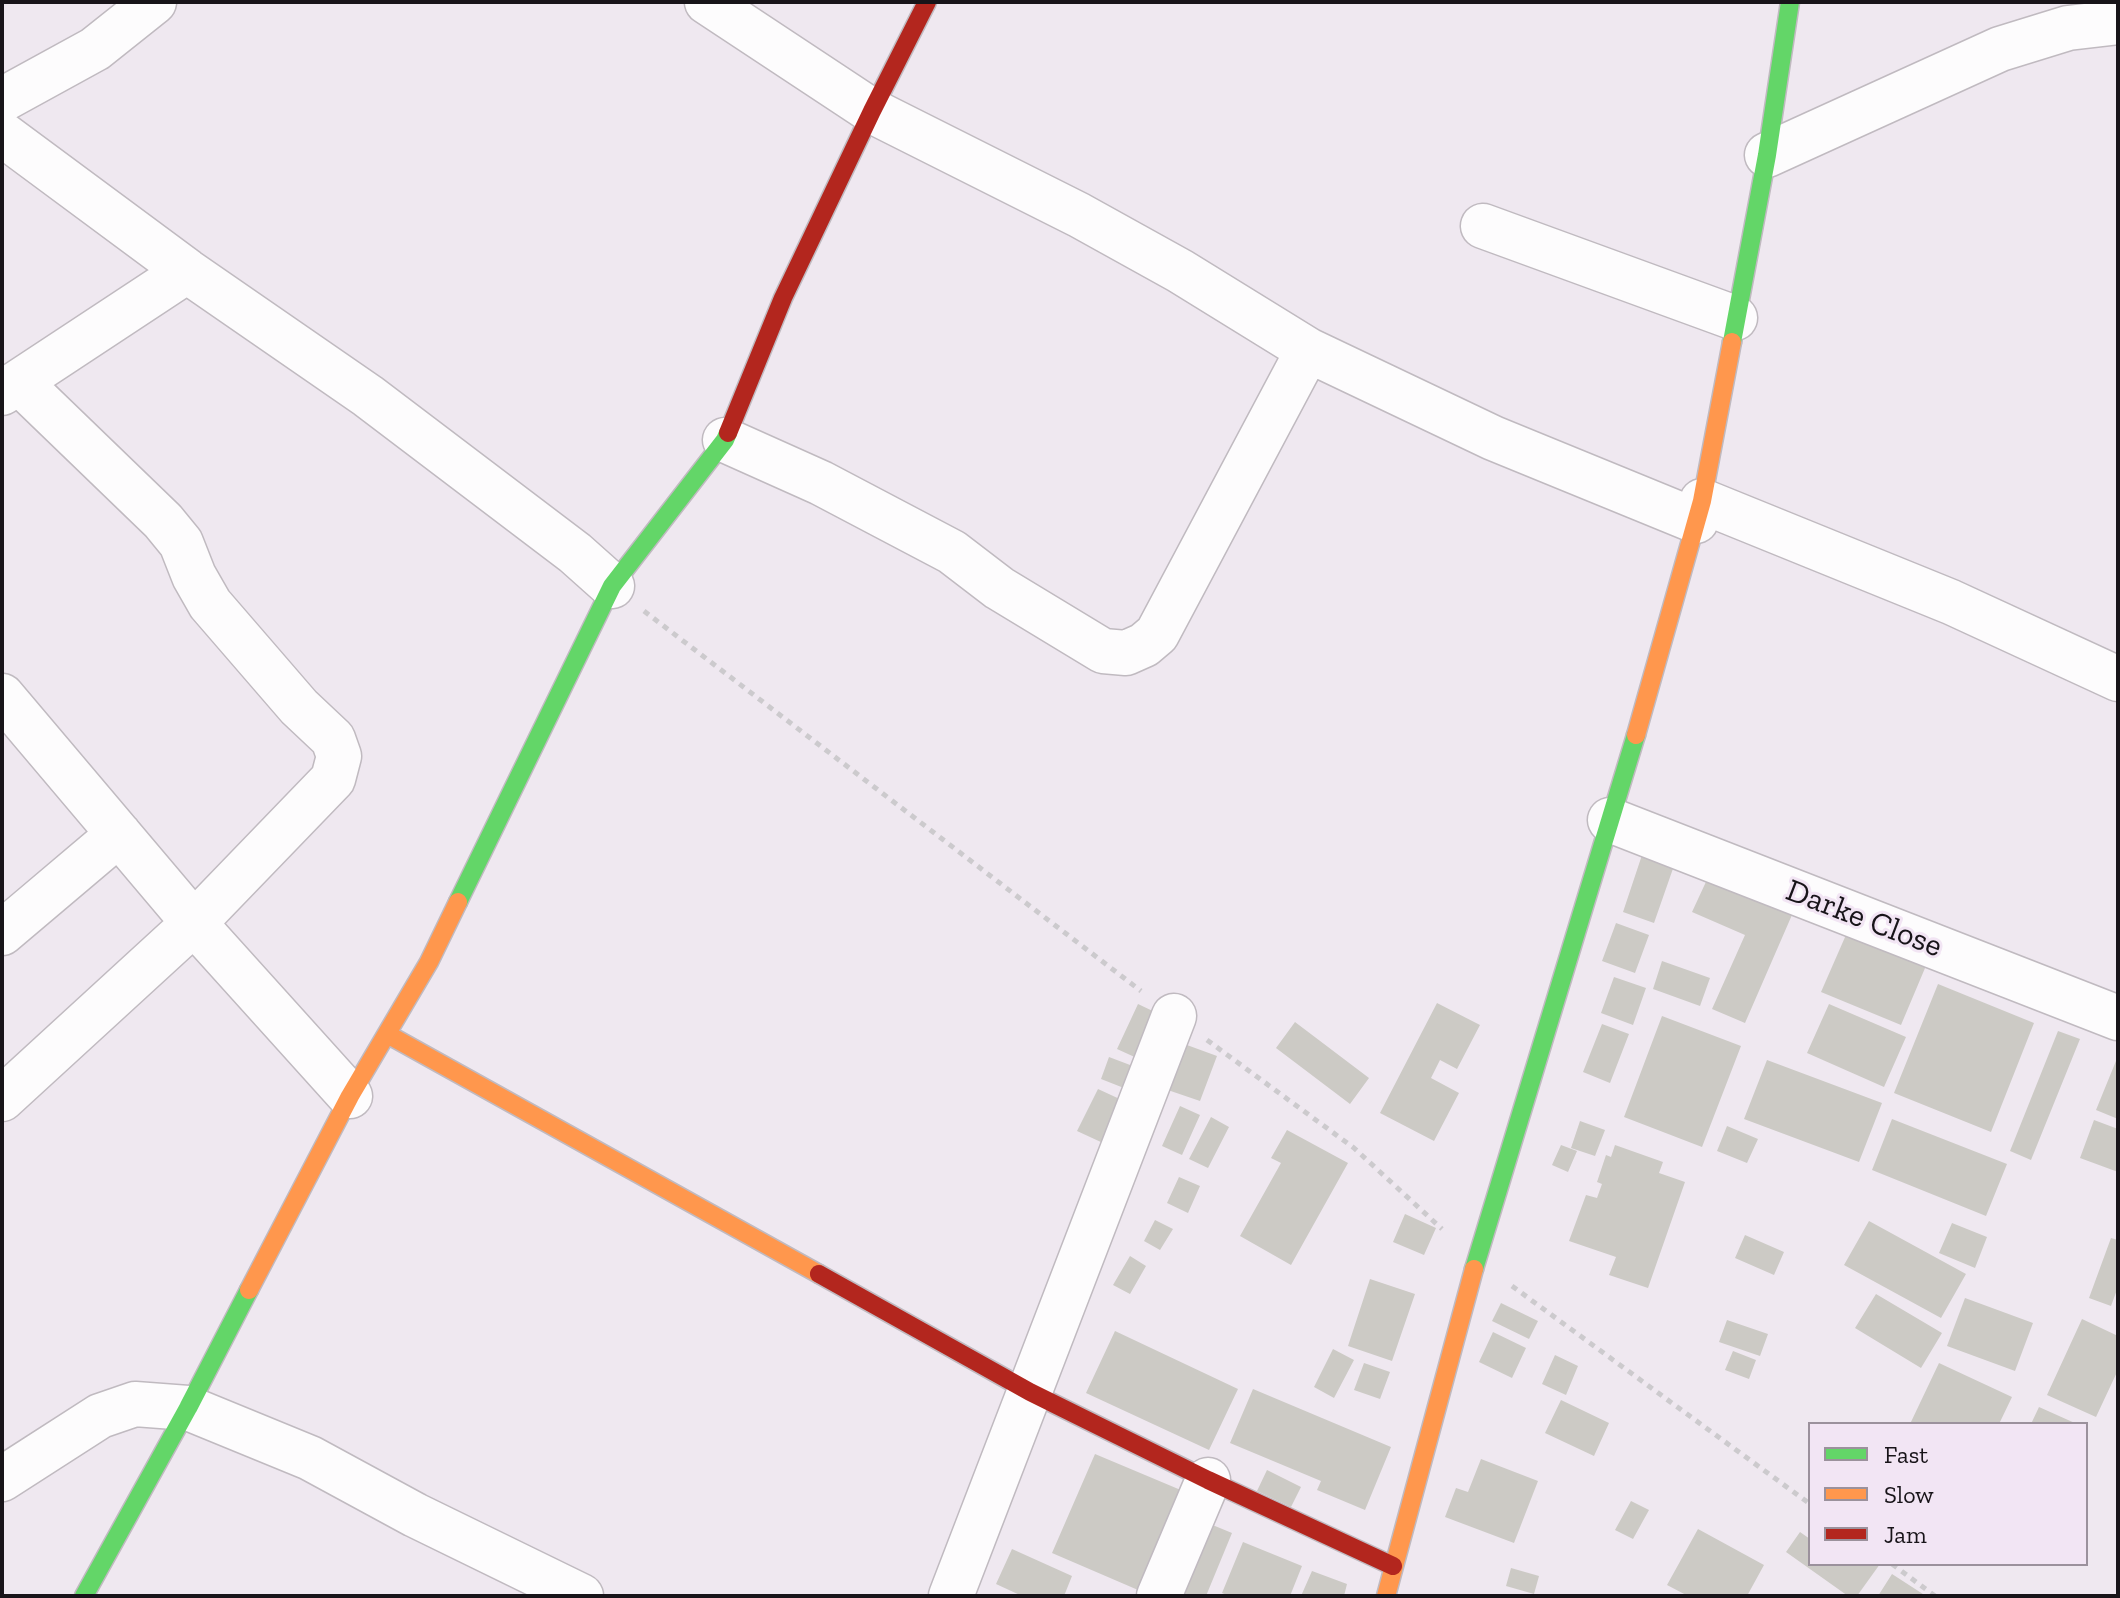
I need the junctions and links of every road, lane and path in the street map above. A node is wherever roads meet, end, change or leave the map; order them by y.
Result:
1 (154, 2) edge
2 (707, 2) edge
3 (927, 2) edge
4 (1790, 2) edge
5 (2118, 22) edge
6 (2, 100) edge
7 (872, 111) junction
8 (2, 134) edge
9 (1767, 155) junction
10 (1483, 226) dead end
11 (187, 271) junction
12 (1735, 318) junction
13 (1308, 350) junction
14 (10, 388) edge
15 (725, 440) junction
16 (1699, 511) junction
17 (612, 586) junction
18 (2118, 679) edge
19 (2, 696) edge
20 (1610, 820) junction
21 (119, 834) junction
22 (194, 923) junction
23 (2, 933) edge
24 (1174, 1016) dead end
25 (2118, 1018) edge
26 (387, 1034) junction
27 (350, 1096) junction
28 (2, 1099) edge
29 (1030, 1392) junction
30 (188, 1408) junction
31 (2, 1479) edge
32 (1208, 1480) junction
33 (1393, 1566) junction
34 (1895, 1566) edge
35 (84, 1596) edge
36 (581, 1596) edge
37 (951, 1596) edge
38 (1159, 1596) edge
39 (1386, 1596) edge
40 (1935, 1596) edge

1 - 6 street
2 - 7 street
3 - 7 street
4 - 9 street
5 - 9 street
7 - 13 street
7 - 15 street
8 - 11 street
9 - 12 street
10 - 12 street
11 - 14 street
11 - 17 street
12 - 16 street
13 - 15 street
13 - 16 street
14 - 22 street
15 - 17 street
16 - 18 street
16 - 20 street
17 - 26 street
19 - 21 street
20 - 25 street, Darke Close
20 - 33 street
21 - 22 street
21 - 23 street
22 - 27 street
22 - 28 street
24 - 29 street
26 - 27 street
26 - 29 street
27 - 30 street
29 - 32 street
29 - 37 street
30 - 31 street
30 - 35 street
30 - 36 street
32 - 33 street
32 - 38 street
33 - 39 street
34 - 40 path

